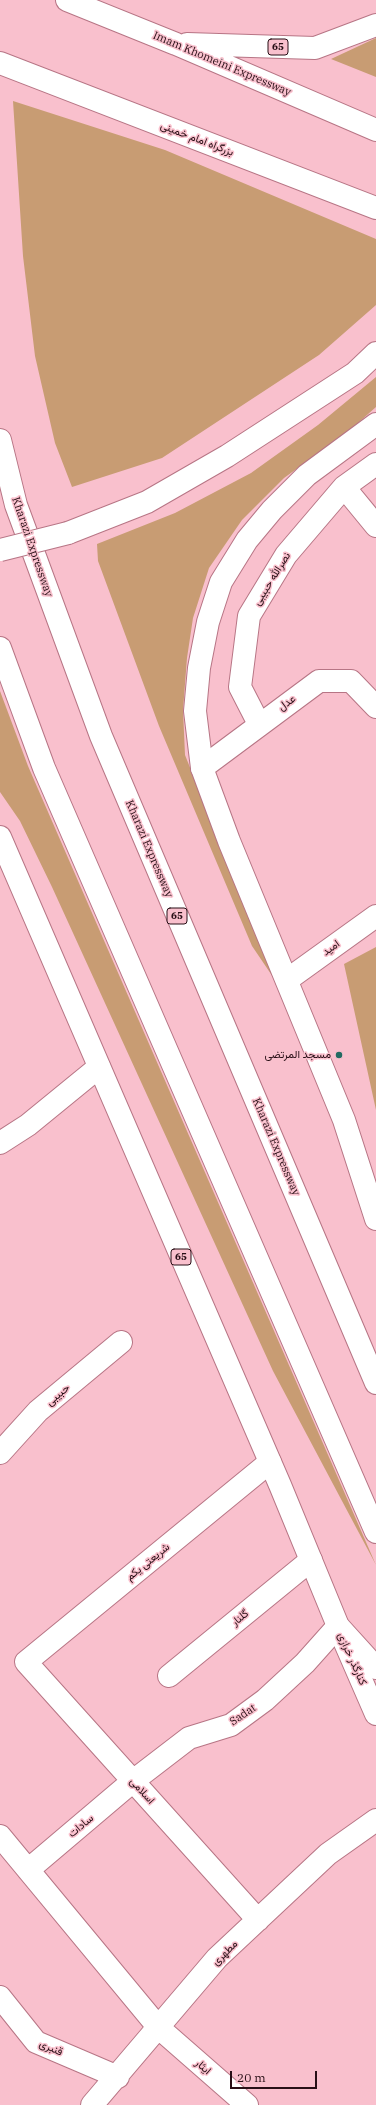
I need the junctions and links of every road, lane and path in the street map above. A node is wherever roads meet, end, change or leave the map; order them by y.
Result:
1 (67, 0) edge
2 (376, 25) edge
3 (176, 44) junction
4 (9, 67) edge
5 (376, 130) edge
6 (376, 208) edge
7 (376, 353) edge
8 (376, 424) edge
9 (0, 440) edge
10 (376, 464) edge
11 (344, 487) junction
12 (376, 526) edge
13 (0, 550) edge
14 (0, 648) edge
15 (376, 707) edge
16 (259, 724) junction
17 (202, 768) junction
18 (0, 837) edge
19 (376, 916) edge
20 (287, 980) junction
21 (99, 1067) junction
22 (344, 1120) junction
23 (0, 1142) edge
24 (376, 1201) edge
25 (376, 1219) edge
26 (122, 1342) dead end
27 (376, 1383) edge
28 (0, 1453) edge
29 (270, 1462) junction
30 (376, 1532) edge
31 (311, 1560) junction
32 (338, 1626) junction
33 (26, 1662) joint
34 (376, 1668) edge
35 (169, 1676) dead end
36 (376, 1714) edge
37 (133, 1781) junction
38 (376, 1820) edge
39 (0, 1836) edge
40 (28, 1870) junction
41 (258, 1920) junction
42 (0, 1997) edge
43 (159, 2028) junction
44 (118, 2077) junction
45 (92, 2105) edge
46 (247, 2105) edge

1 - 3 main road, Imam Khomeini Expressway / 65
2 - 3 main road, 65
3 - 5 main road, Imam Khomeini Expressway
4 - 6 main road, بزرگراه امام خمینی
7 - 13 main road, bridge
8 - 17 main road
9 - 27 main road, Kharazi Expressway / 65
10 - 11 main road, نصرالله حبیبی
11 - 12 main road
11 - 16 main road, نصرالله حبیبی
14 - 30 main road
15 - 16 main road, عدل
16 - 17 main road, عدل
17 - 20 main road
18 - 21 main road, 65
19 - 20 main road, امید
20 - 22 main road
21 - 23 main road
21 - 29 main road, 65
22 - 24 main road
22 - 25 main road
26 - 28 main road, حبیبی
29 - 31 main road, 65
29 - 33 main road, شریعتی یکم
31 - 32 main road, 65
31 - 35 main road, گلنار
32 - 34 main road, 65
32 - 36 main road, کنارگذر خرازی
32 - 37 main road, Sadat
33 - 37 main road, اسلامی
37 - 40 main road, سادات
37 - 41 main road, اسلامی
38 - 41 main road, مطهری
39 - 40 main road, ایثار
40 - 43 main road, ایثار
41 - 43 main road, مطهری
42 - 44 main road, قنبری
43 - 44 main road, مطهری
43 - 46 main road, ایثار
44 - 45 main road, مطهری

